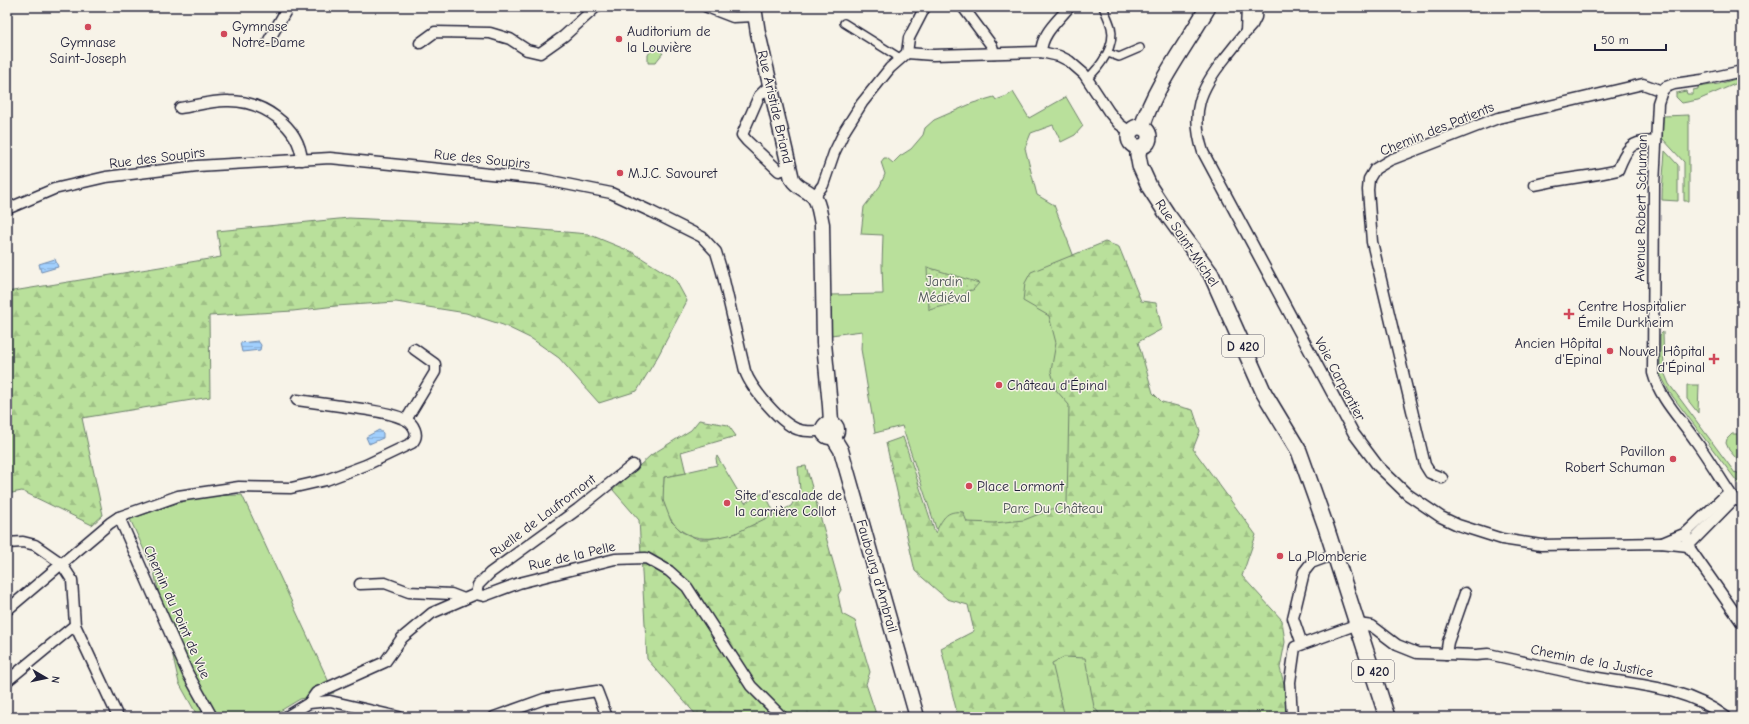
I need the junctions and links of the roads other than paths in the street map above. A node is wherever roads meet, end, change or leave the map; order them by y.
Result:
1 (288, 7) edge
2 (596, 7) edge
3 (707, 7) edge
4 (925, 7) edge
5 (963, 7) edge
6 (1070, 7) edge
7 (1103, 7) edge
8 (1208, 7) edge
9 (1247, 7) edge
10 (1257, 7) edge
11 (754, 11) edge
12 (844, 23) dead end
13 (1246, 32) junction
14 (269, 40) dead end
15 (420, 43) dead end
16 (1140, 48) dead end
17 (1041, 52) junction
18 (994, 53) junction
19 (1108, 53) junction
20 (903, 55) junction
21 (1742, 70) edge
22 (1087, 79) junction
23 (771, 88) junction
24 (1662, 91) junction
25 (180, 108) dead end
26 (1136, 130) junction
27 (1656, 142) junction
28 (302, 160) junction
29 (789, 168) junction
30 (1534, 185) dead end
31 (814, 197) junction
32 (7, 209) edge
33 (414, 348) dead end
34 (297, 400) dead end
35 (406, 420) junction
36 (829, 430) junction
37 (633, 465) dead end
38 (1442, 478) dead end
39 (1735, 498) edge
40 (119, 518) junction
41 (1686, 533) junction
42 (7, 543) edge
43 (1661, 543) junction
44 (1688, 546) junction
45 (1335, 554) junction
46 (61, 564) junction
47 (360, 584) dead end
48 (1465, 593) dead end
49 (476, 594) junction
50 (464, 599) junction
51 (7, 610) edge
52 (1741, 621) edge
53 (1358, 624) junction
54 (75, 625) junction
55 (1302, 644) junction
56 (1446, 654) junction
57 (7, 681) edge
58 (310, 703) junction
59 (118, 717) edge
60 (212, 717) edge
61 (286, 717) edge
62 (399, 717) edge
63 (494, 717) edge
64 (607, 717) edge
65 (782, 717) edge
66 (917, 717) edge
67 (1292, 717) edge
68 (1387, 717) edge
69 (1726, 717) edge

1 - 14 street
2 - 15 street
3 - 11 street
4 - 20 street
5 - 18 street
6 - 17 street
7 - 19 street
8 - 26 main road
9 - 13 street
10 - 13 street, Voie Carpentier
11 - 23 main road, Rue Aristide Briand
12 - 20 street
13 - 43 street, Voie Carpentier
16 - 19 street
17 - 18 street
17 - 22 street
18 - 20 street
19 - 22 street
20 - 31 street
21 - 24 street
22 - 26 street
23 - 29 main road, Rue Aristide Briand
23 - 29 street
24 - 27 street, Avenue Robert Schuman
24 - 38 street, Chemin des Patients
25 - 28 street
26 - 45 main road, Rue Saint-Michel / D 420
27 - 30 street
27 - 39 street, Avenue Robert Schuman
28 - 32 street, Rue des Soupirs
28 - 36 street, Rue des Soupirs
29 - 31 main road, Rue Aristide Briand
31 - 36 main road, Faubourg d'Ambrail
33 - 35 street
34 - 35 street
35 - 40 street
36 - 66 main road, Faubourg d'Ambrail
37 - 49 street, Ruelle de Laufromont
39 - 41 street, Voie Carpentier
39 - 44 street
40 - 46 street
40 - 60 street, Chemin du Point de Vue
41 - 43 street, Voie Carpentier
41 - 44 street
42 - 46 street
43 - 44 street, Voie Carpentier
44 - 52 street
45 - 53 main road, Rue Saint-Michel / D 420
45 - 55 street
46 - 51 street
46 - 54 street
47 - 50 street
48 - 56 street
49 - 50 street, Rue de la Pelle
49 - 65 street, Rue de la Pelle
50 - 58 street, Rue de la Pelle
53 - 55 street
53 - 56 street, Chemin de la Justice
53 - 68 main road, Rue Saint-Michel / D 420
54 - 57 street
54 - 59 street
55 - 67 street
56 - 69 street, Chemin de la Justice
58 - 61 street
58 - 62 street
63 - 64 street

